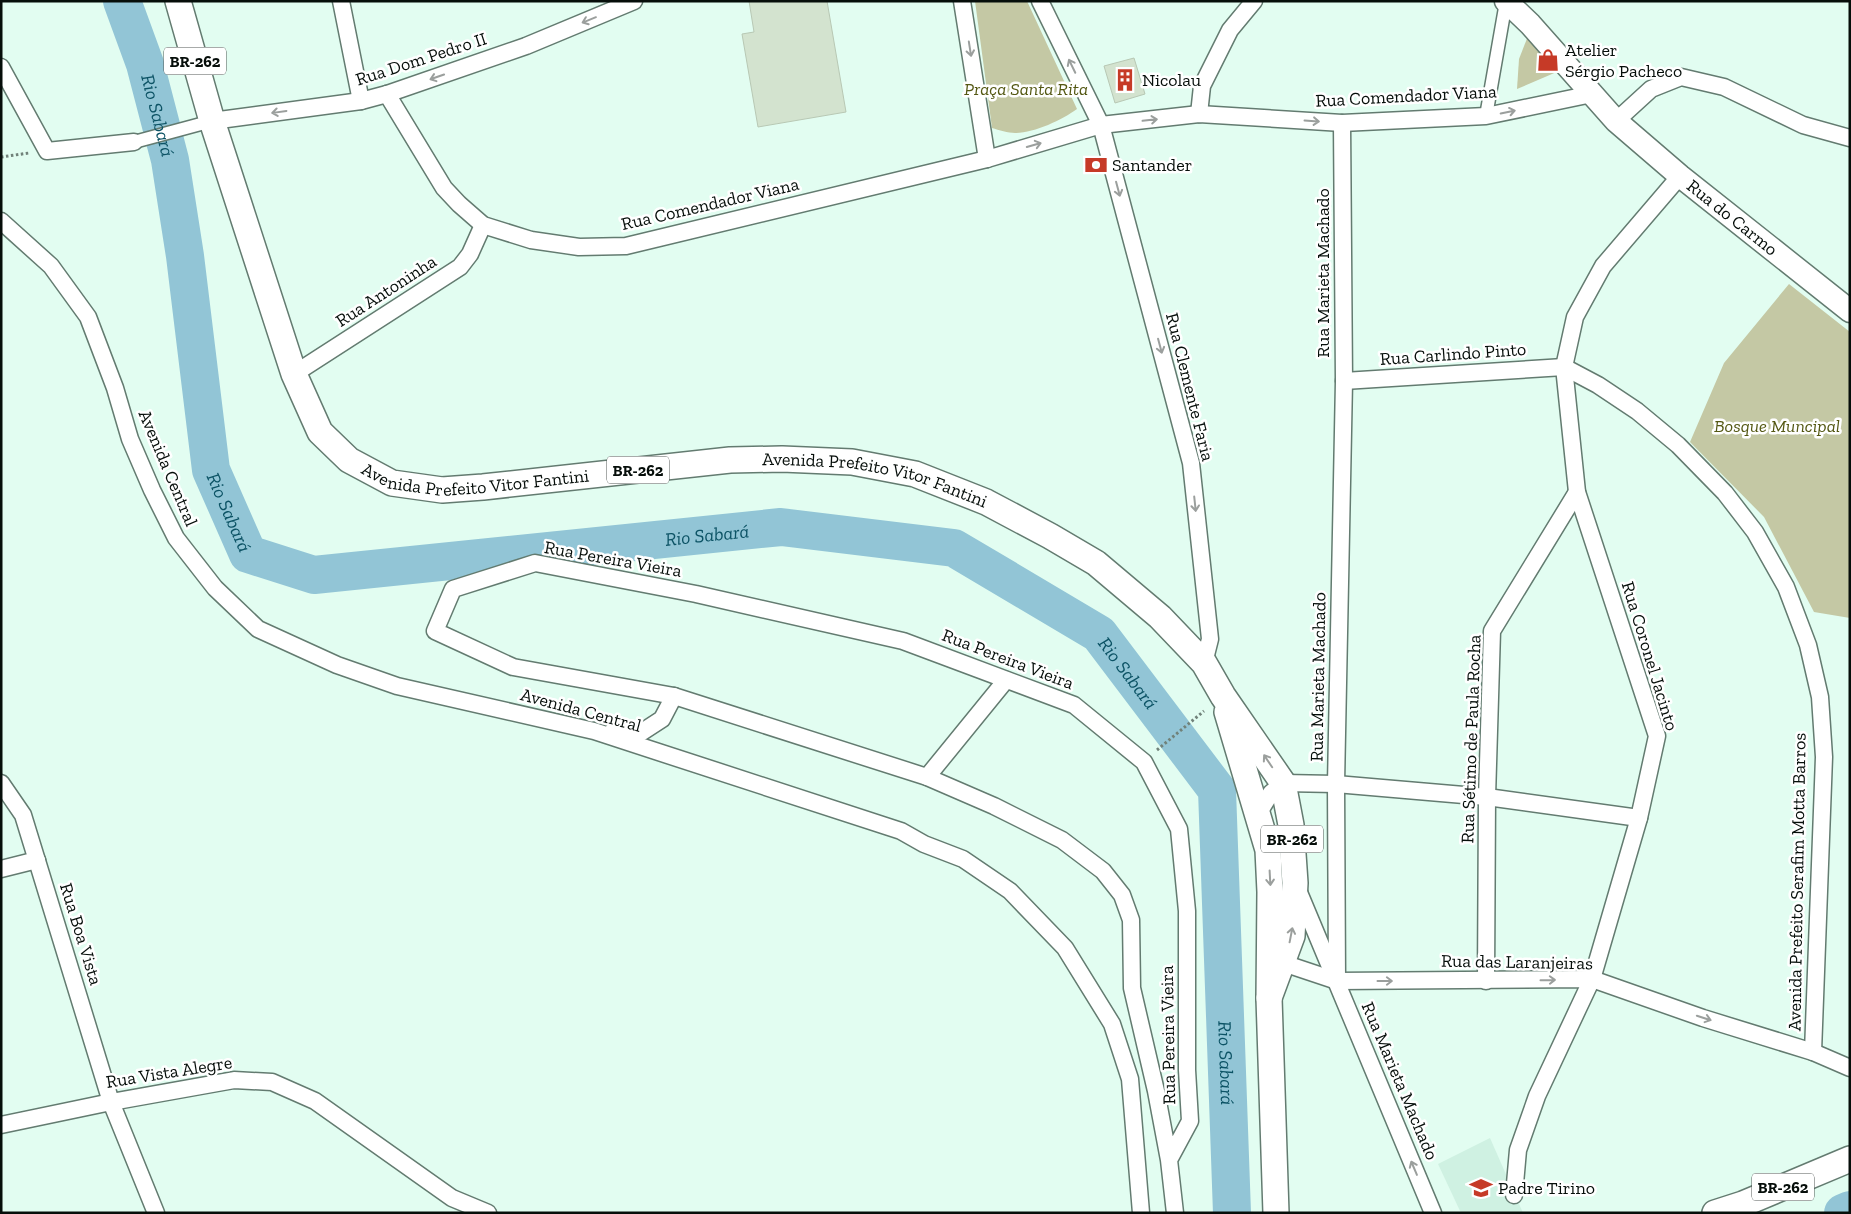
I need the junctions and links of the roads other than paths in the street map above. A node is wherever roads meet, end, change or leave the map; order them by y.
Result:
1 (160, 1) edge
2 (178, 1) edge
3 (341, 1) edge
4 (634, 1) edge
5 (962, 1) edge
6 (1040, 1) edge
7 (1254, 1) edge
8 (1506, 2) edge
9 (1, 67) edge
10 (387, 94) junction
11 (1592, 94) junction
12 (361, 101) junction
13 (1199, 114) junction
14 (1486, 116) junction
15 (212, 121) junction
16 (1616, 121) junction
17 (1342, 123) junction
18 (1101, 125) junction
19 (1850, 138) edge
20 (134, 142) joint
21 (987, 159) junction
22 (1680, 176) junction
23 (1, 221) edge
24 (483, 226) junction
25 (1850, 311) edge
26 (1564, 367) junction
27 (294, 374) junction
28 (1344, 381) junction
29 (1577, 492) junction
30 (1204, 663) junction
31 (1006, 680) junction
32 (674, 696) junction
33 (1214, 703) junction
34 (594, 731) junction
35 (927, 776) junction
36 (1, 782) edge
37 (1283, 783) junction
38 (1336, 784) junction
39 (1487, 797) junction
40 (1258, 814) junction
41 (1639, 818) junction
42 (37, 860) junction
43 (1, 868) edge
44 (1295, 884) junction
45 (1277, 955) junction
46 (1592, 979) junction
47 (1337, 981) junction
48 (1486, 981) junction
49 (1813, 1052) junction
50 (1850, 1068) edge
51 (111, 1102) junction
52 (1, 1125) edge
53 (1850, 1159) edge
54 (1169, 1160) junction
55 (1514, 1195) dead end
56 (156, 1213) edge
57 (488, 1213) edge
58 (1141, 1213) edge
59 (1175, 1213) edge
60 (1276, 1213) edge
61 (1433, 1213) edge
62 (1715, 1213) edge

1 - 15 main road, Avenida Prefeito Vitor Fantini / BR-262
2 - 15 main road, Avenida Prefeito Vitor Fantini / BR-262
3 - 12 street
4 -> 10 street, Rua Dom Pedro II
5 -> 21 street
18 -> 6 street
7 - 13 street
8 - 11 main road, Rua do Carmo
8 - 14 street
9 - 20 street
10 - 12 street, Rua Dom Pedro II
10 - 24 street, Rua Comendador Viana
14 -> 11 street, Rua Comendador Viana
11 - 16 main road, Rua do Carmo
12 -> 15 street, Rua Dom Pedro II
13 -> 17 street, Rua Comendador Viana
18 -> 13 street, Rua Comendador Viana
14 - 17 street, Rua Comendador Viana
15 - 20 street
15 - 27 main road, Avenida Prefeito Vitor Fantini / BR-262
16 - 19 street
16 - 22 main road, Rua do Carmo
17 - 28 street, Rua Marieta Machado
21 -> 18 street
18 -> 30 street, Rua Clemente Faria
21 - 24 street, Rua Comendador Viana
22 - 25 main road, Rua do Carmo
22 - 26 street, Rua Coronel Jacinto
23 - 34 street, Avenida Central
24 - 27 street, Rua Antoninha
26 - 28 street, Rua Carlindo Pinto
26 - 29 street, Rua Coronel Jacinto
26 - 49 street, Avenida Prefeito Serafim Motta Barros
27 - 30 main road, Avenida Prefeito Vitor Fantini / BR-262
28 - 38 street, Rua Marieta Machado
29 - 39 street, Rua Sétimo de Paula Rocha
29 - 41 street, Rua Coronel Jacinto
30 - 33 main road, Avenida Prefeito Vitor Fantini / BR-262
31 - 32 street, Rua Pereira Vieira
31 - 35 street
31 - 54 street, Rua Pereira Vieira
32 - 34 street
32 - 35 street, Rua Pereira Vieira
37 -> 33 main road, Avenida Prefeito Vitor Fantini / BR-262
33 - 40 main road, Avenida Prefeito Vitor Fantini / BR-262
34 - 58 street, Avenida Central
35 - 54 street, Rua Pereira Vieira
36 - 42 street, Rua Boa Vista
37 - 38 street
37 - 40 street
37 - 44 main road, Avenida Prefeito Vitor Fantini / BR-262
38 - 39 street
38 - 47 street, Rua Marieta Machado
39 - 41 street
39 - 48 street, Rua Sétimo de Paula Rocha
40 -> 45 main road, Avenida Prefeito Vitor Fantini / BR-262
41 - 46 street, Rua Coronel Jacinto
42 - 43 street
42 - 51 street, Rua Boa Vista
45 -> 44 main road, Avenida Prefeito Vitor Fantini / BR-262
44 - 47 street
45 - 47 street, Rua das Laranjeiras
45 - 60 main road, Avenida Prefeito Vitor Fantini / BR-262
48 -> 46 street, Rua das Laranjeiras
46 -> 49 street, Rua das Laranjeiras
46 - 55 street, Rua Coronel Jacinto
47 -> 48 street, Rua das Laranjeiras
61 -> 47 street, Rua Marieta Machado
49 - 50 street, Rua das Laranjeiras
51 - 52 street, Rua Vista Alegre
51 - 56 street, Rua Boa Vista
51 - 57 street, Rua Vista Alegre
53 - 62 main road, BR-262
54 - 59 street, Rua Pereira Vieira

